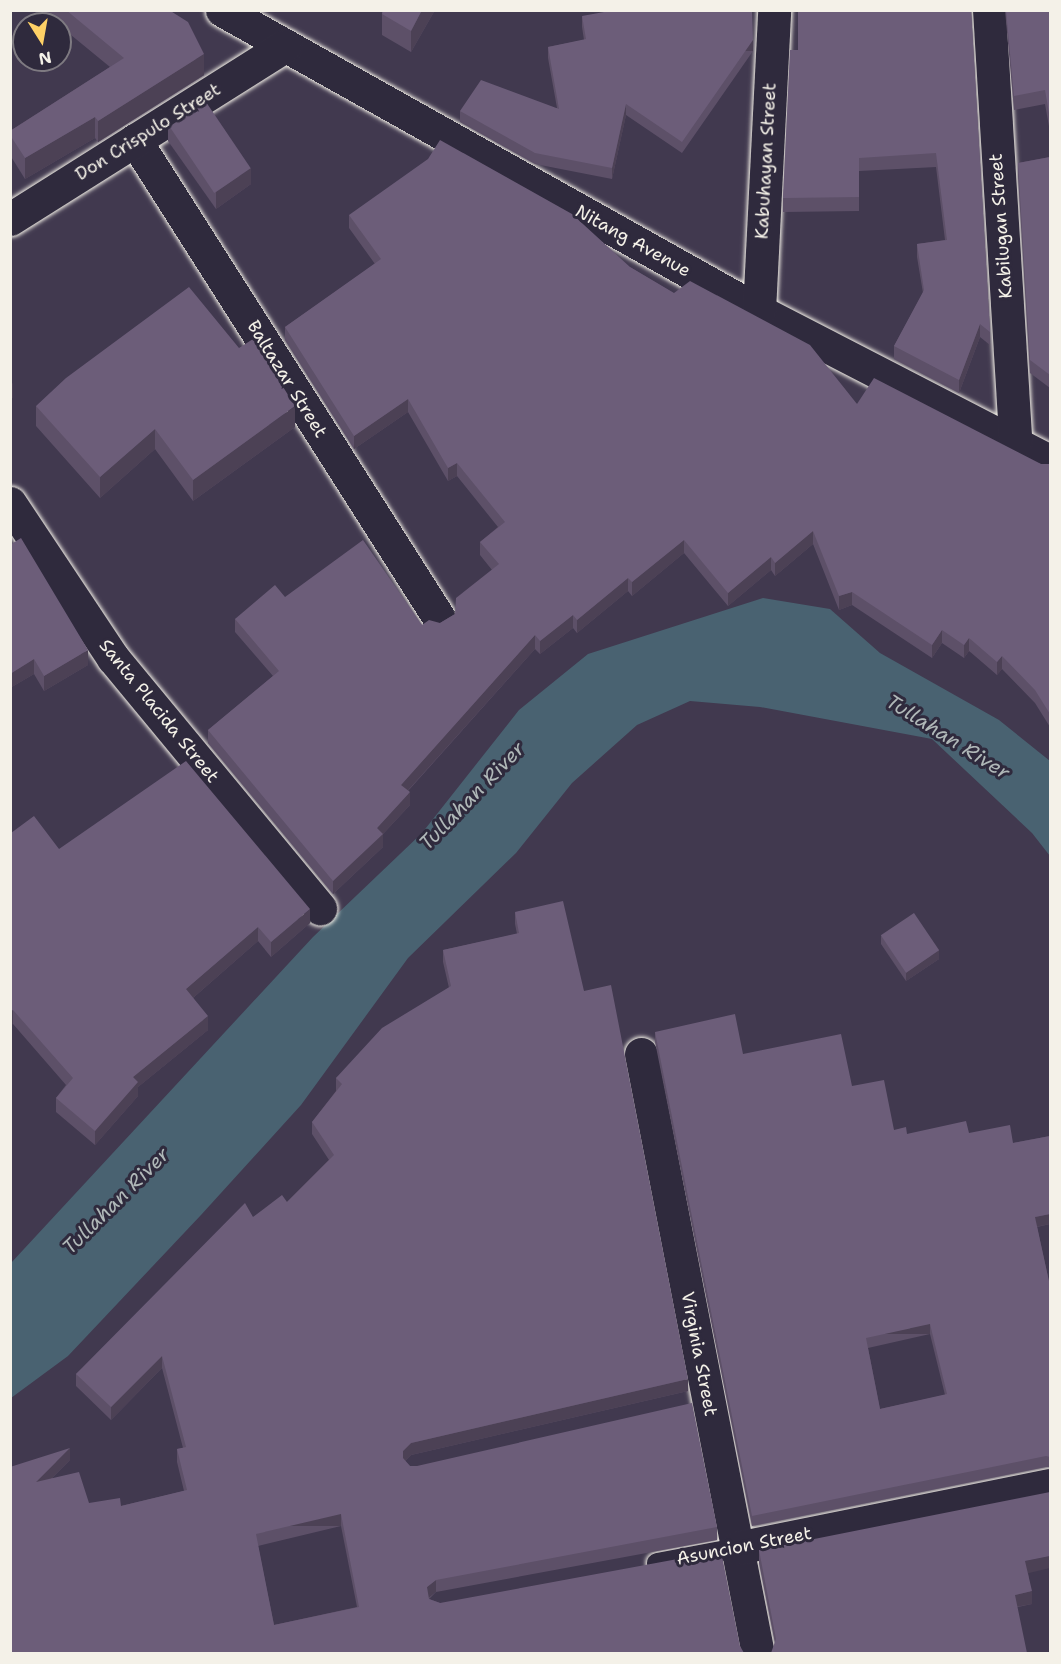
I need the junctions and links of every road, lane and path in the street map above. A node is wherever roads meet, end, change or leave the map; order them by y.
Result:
1 (222, 10) edge
2 (774, 10) edge
3 (989, 10) edge
4 (285, 46) junction
5 (135, 140) junction
6 (10, 219) edge
7 (759, 311) junction
8 (1015, 441) junction
9 (1050, 461) edge
10 (10, 503) edge
11 (439, 618) dead end
12 (320, 908) dead end
13 (641, 1054) dead end
14 (1050, 1485) edge
15 (737, 1548) junction
16 (633, 1567) edge
17 (758, 1653) edge

1 - 4 street, Nitang Avenue
2 - 7 street, Kabuhayan Street
3 - 8 street, Kabilugan Street
4 - 5 street, Don Crispulo Street
4 - 7 street, Nitang Avenue
5 - 6 street, Don Crispulo Street
5 - 11 street, Baltazar Street
7 - 8 street, Nitang Avenue
8 - 9 street, Nitang Avenue
10 - 12 street, Santa Placida Street
13 - 15 street, Virginia Street
14 - 15 street, Asuncion Street
15 - 16 lane, Asuncion Street
15 - 17 street, Virginia Street

